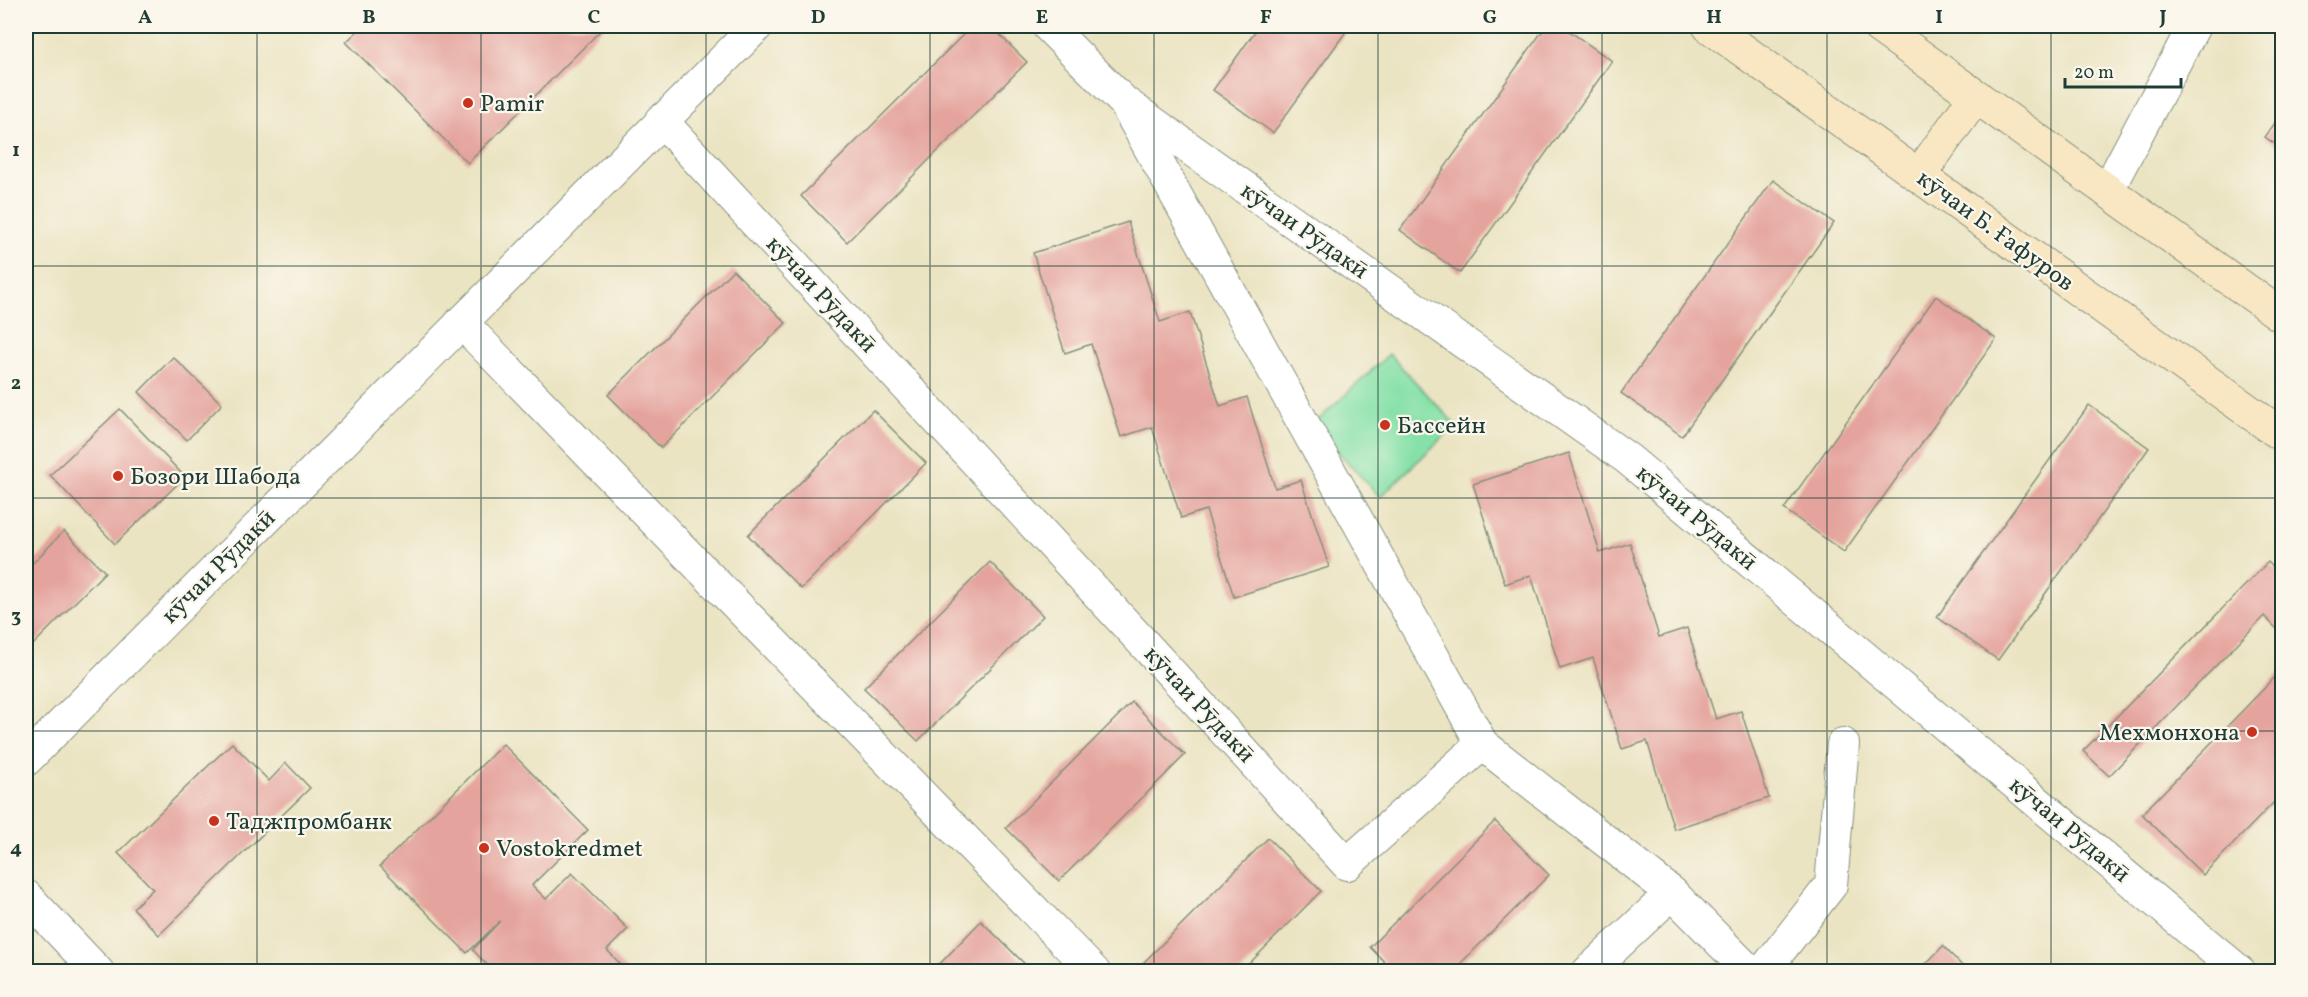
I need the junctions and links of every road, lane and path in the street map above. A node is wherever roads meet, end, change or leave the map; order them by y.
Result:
1 (757, 26) edge
2 (1048, 26) edge
3 (1709, 26) edge
4 (1878, 26) edge
5 (2194, 26) edge
6 (1976, 96) junction
7 (1124, 102) junction
8 (661, 120) junction
9 (1919, 175) junction
10 (2107, 190) junction
11 (2283, 316) edge
12 (461, 322) junction
13 (2283, 435) edge
14 (1482, 744) junction
15 (1843, 744) dead end
16 (26, 760) edge
17 (1672, 893) junction
18 (26, 896) edge
19 (98, 972) edge
20 (1094, 972) edge
21 (1588, 972) edge
22 (1750, 972) edge
23 (1763, 972) edge
24 (2240, 972) edge

1 - 8 street, кӯчаи Рӯдакӣ
2 - 7 street, кӯчаи Рӯдакӣ
3 - 9 main road, кӯчаи Б. Ғафуров
4 - 6 main road
5 - 10 street
6 - 9 main road
6 - 10 main road
7 - 14 street, кӯчаи Рӯдакӣ
7 - 24 street, кӯчаи Рӯдакӣ
8 - 12 street, кӯчаи Рӯдакӣ
8 - 14 street, кӯчаи Рӯдакӣ
9 - 13 main road, кӯчаи Б. Ғафуров
10 - 11 main road
12 - 16 street, кӯчаи Рӯдакӣ
12 - 20 street
14 - 17 street, кӯчаи Рӯдакӣ
15 - 23 street
17 - 21 street
17 - 22 street, кӯчаи Рӯдакӣ
18 - 19 street

